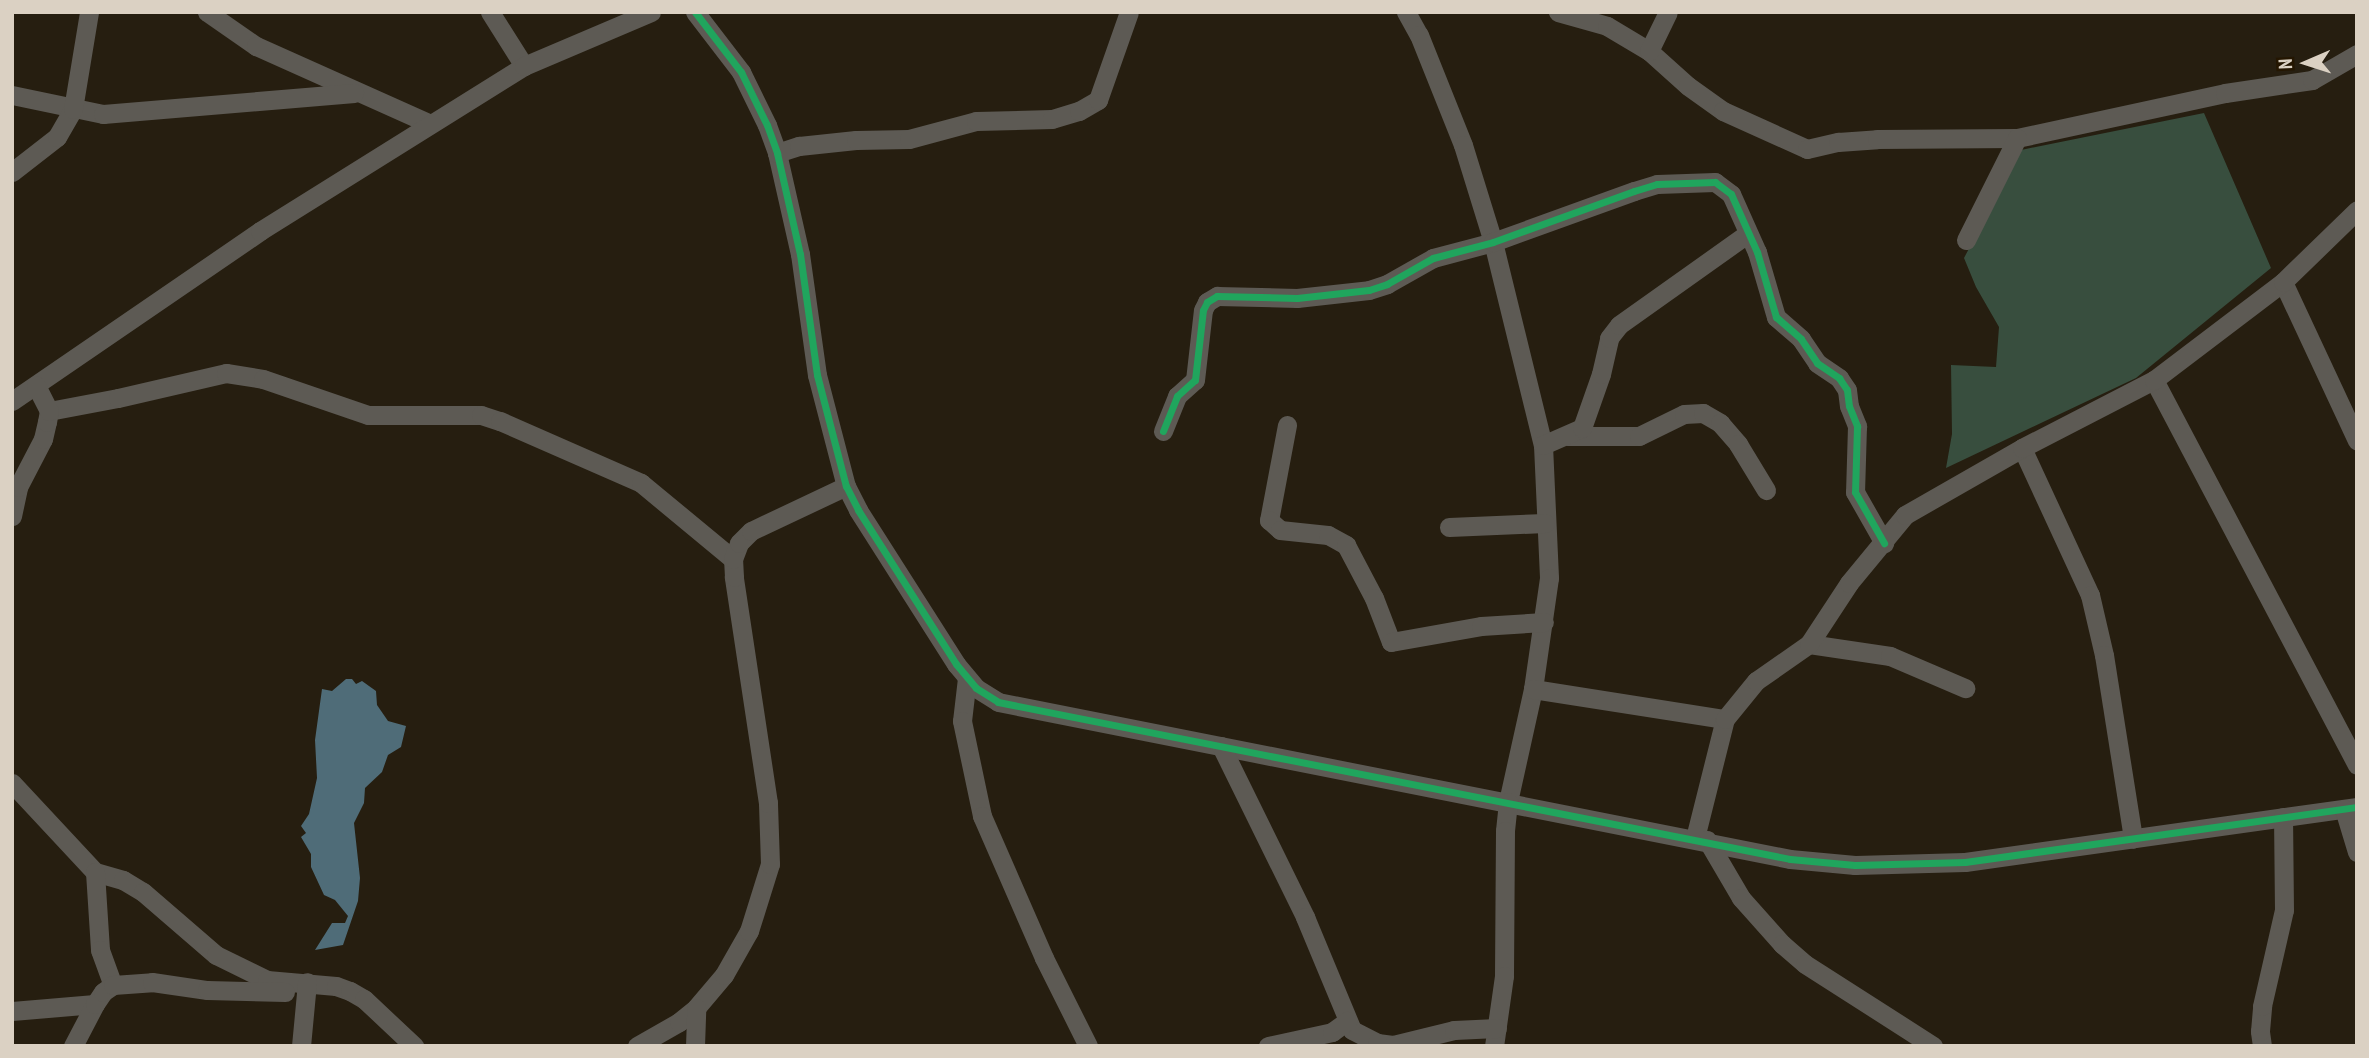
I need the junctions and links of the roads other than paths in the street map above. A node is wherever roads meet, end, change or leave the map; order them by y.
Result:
1 (89, 12) edge
2 (207, 12) edge
3 (490, 12) edge
4 (651, 12) edge
5 (695, 12) edge
6 (1129, 12) edge
7 (1406, 12) edge
8 (1559, 12) edge
9 (1668, 12) edge
10 (1649, 51) junction
11 (2357, 54) edge
12 (523, 66) junction
13 (354, 93) junction
14 (12, 95) edge
15 (73, 109) junction
16 (430, 124) junction
17 (2017, 138) junction
18 (777, 153) junction
19 (12, 172) edge
20 (2357, 210) edge
21 (1747, 234) junction
22 (1966, 240) dead end
23 (1493, 242) junction
24 (2283, 282) junction
25 (2154, 380) junction
26 (36, 385) junction
27 (12, 401) edge
28 (49, 411) junction
29 (1287, 425) dead end
30 (1163, 430) dead end
31 (1566, 436) junction
32 (2357, 441) edge
33 (1543, 445) junction
34 (2022, 447) junction
35 (846, 486) junction
36 (1766, 490) dead end
37 (12, 516) edge
38 (1545, 523) junction
39 (1449, 527) dead end
40 (1884, 542) junction
41 (733, 559) junction
42 (1544, 622) junction
43 (1809, 644) junction
44 (967, 678) junction
45 (1965, 688) dead end
46 (1533, 689) junction
47 (1725, 719) junction
48 (1221, 746) junction
49 (2357, 765) edge
50 (12, 783) edge
51 (1508, 802) junction
52 (2350, 808) edge
53 (2283, 817) junction
54 (1701, 839) junction
55 (2133, 839) junction
56 (2357, 852) edge
57 (95, 872) junction
58 (307, 982) junction
59 (113, 985) junction
60 (95, 1004) junction
61 (696, 1008) junction
62 (12, 1011) edge
63 (1347, 1021) junction
64 (1495, 1037) edge
65 (74, 1046) edge
66 (301, 1046) edge
67 (414, 1046) edge
68 (637, 1046) edge
69 (695, 1046) edge
70 (1088, 1046) edge
71 (1268, 1046) edge
72 (1933, 1046) edge
73 (2262, 1046) edge

1 - 15 street
2 - 13 street
3 - 12 street
4 - 12 street
5 - 18 street
6 - 18 street
7 - 23 street
8 - 10 street
9 - 10 street
10 - 17 street
11 - 17 street
12 - 16 street
13 - 15 street
13 - 16 street
14 - 15 street
15 - 19 street
16 - 26 street
17 - 22 street
18 - 35 street
20 - 24 street
21 - 23 street
21 - 31 street
21 - 40 street
23 - 30 street
23 - 33 street
24 - 25 street
24 - 32 street
25 - 34 street
25 - 49 street
26 - 27 street
26 - 28 street
28 - 37 street
28 - 41 street
29 - 42 street
31 - 33 street
31 - 36 street
33 - 38 street
34 - 40 street
34 - 55 street
35 - 41 street
35 - 44 street
38 - 39 street
38 - 42 street
40 - 43 street
41 - 61 street
42 - 46 street
43 - 45 street
43 - 47 street
44 - 48 street
44 - 70 street
46 - 47 street
46 - 51 street
47 - 54 street
48 - 51 street
48 - 63 street
50 - 57 street
51 - 54 street
51 - 64 street
52 - 53 street
52 - 56 street
53 - 55 street
53 - 73 street
54 - 55 street
54 - 72 street
57 - 58 street
57 - 59 street
58 - 59 street
58 - 66 street
58 - 67 street
59 - 60 street
60 - 62 street
60 - 65 street
61 - 68 street
61 - 69 street
63 - 64 street
63 - 71 street

